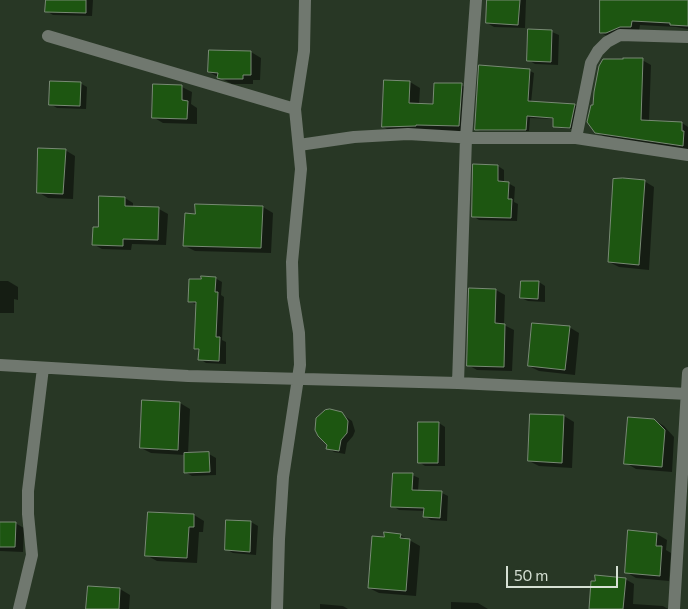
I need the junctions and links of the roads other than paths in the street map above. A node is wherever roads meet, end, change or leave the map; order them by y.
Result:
1 (305, 0) edge
2 (476, 0) edge
3 (48, 36) dead end
4 (688, 37) edge
5 (295, 109) junction
6 (466, 138) junction
7 (576, 138) junction
8 (298, 145) junction
9 (688, 155) edge
10 (0, 366) edge
11 (43, 368) junction
12 (688, 373) edge
13 (298, 378) junction
14 (458, 383) junction
15 (688, 394) edge
16 (19, 609) edge
17 (277, 609) edge
18 (674, 609) edge

1 - 5 street
2 - 6 street
3 - 5 street
4 - 7 street
5 - 8 street
6 - 7 street
6 - 8 street
6 - 14 street
7 - 9 street
8 - 13 street
10 - 11 street
11 - 13 street
11 - 16 street
12 - 15 street
13 - 14 street
13 - 17 street
14 - 15 street
15 - 18 street

